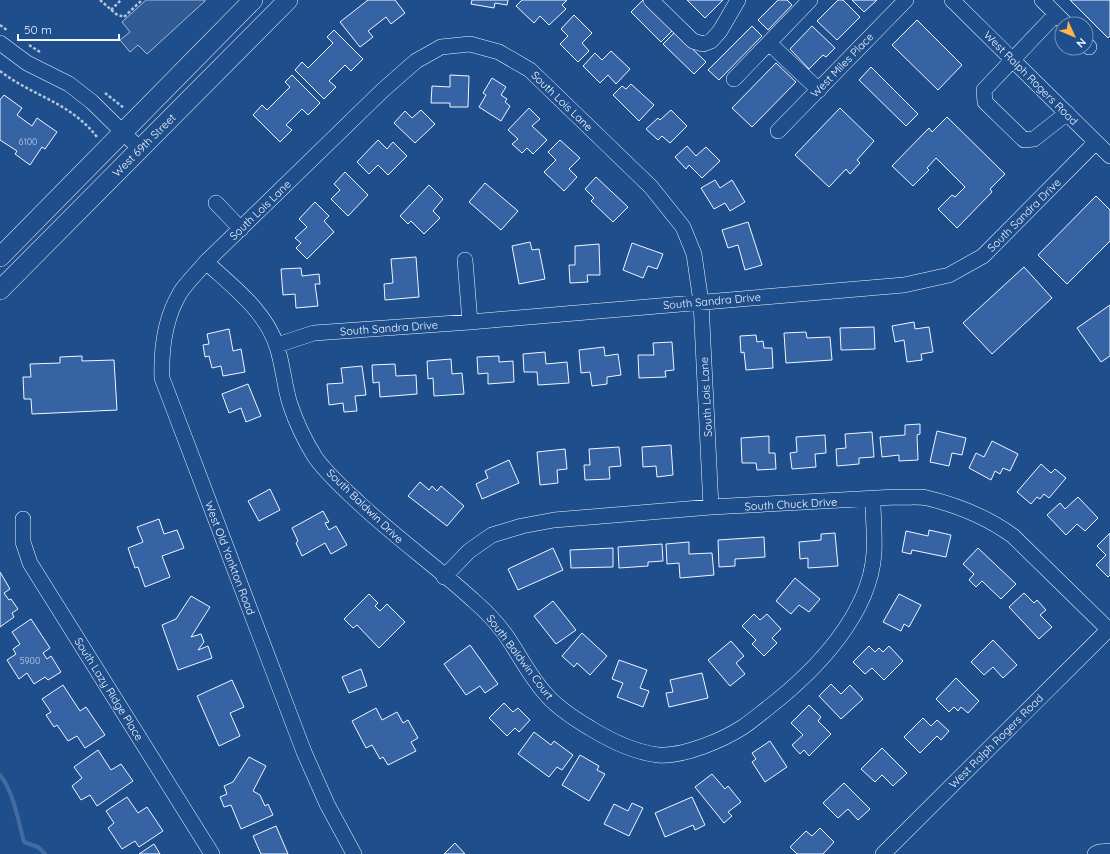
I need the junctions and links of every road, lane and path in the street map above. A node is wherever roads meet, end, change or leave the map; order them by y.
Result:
1 (100, 0) edge
2 (121, 0) edge
3 (142, 0) edge
4 (253, 0) edge
5 (288, 0) edge
6 (651, 0) edge
7 (738, 0) edge
8 (810, 0) edge
9 (906, 0) edge
10 (952, 0) edge
11 (1042, 0) edge
12 (110, 10) junction
13 (1058, 16) edge
14 (1054, 25) edge
15 (769, 42) junction
16 (0, 43) edge
17 (1012, 59) junction
18 (0, 71) edge
19 (734, 79) dead end
20 (819, 90) junction
21 (1067, 113) junction
22 (123, 131) junction
23 (778, 131) dead end
24 (97, 137) dead end
25 (1096, 142) junction
26 (140, 149) junction
27 (1110, 156) edge
28 (216, 203) dead end
29 (241, 229) junction
30 (0, 257) edge
31 (465, 260) dead end
32 (206, 262) junction
33 (0, 290) edge
34 (701, 302) junction
35 (470, 322) junction
36 (277, 345) junction
37 (872, 500) junction
38 (711, 507) junction
39 (23, 518) dead end
40 (444, 577) junction
41 (1109, 629) edge
42 (1110, 851) edge
43 (212, 854) edge
44 (354, 854) edge
45 (883, 854) edge
46 (1095, 854) edge

1 - 12 path
2 - 12 path
3 - 12 path
4 - 22 main road
5 - 26 main road, West 69th Street
6 - 7 street
8 - 15 street
9 - 20 street, West Miles Place
10 - 17 street, West Ralph Rogers Road
11 - 13 street
14 - 17 street
15 - 19 street
15 - 20 street
16 - 22 street
17 - 21 street, West Ralph Rogers Road
17 - 21 street
18 - 24 path
20 - 23 street, West Miles Place
21 - 25 street, West Ralph Rogers Road
22 - 26 street
22 - 30 main road
25 - 27 street, West Ralph Rogers Road
25 - 34 street, South Sandra Drive
26 - 33 main road, West 69th Street
28 - 29 street
29 - 32 street, South Lois Lane
29 - 34 street, South Lois Lane
31 - 35 street
32 - 36 street, South Baldwin Drive
32 - 44 street, West Old Yankton Road
34 - 35 street, South Sandra Drive
34 - 38 street, South Lois Lane
35 - 36 street, South Sandra Drive
36 - 40 street, South Baldwin Drive
37 - 38 street, South Chuck Drive
37 - 40 street, South Baldwin Court
37 - 41 street, South Chuck Drive
38 - 40 street, South Chuck Drive
39 - 43 street, South Lazy Ridge Place
41 - 45 street, West Ralph Rogers Road
42 - 46 street

